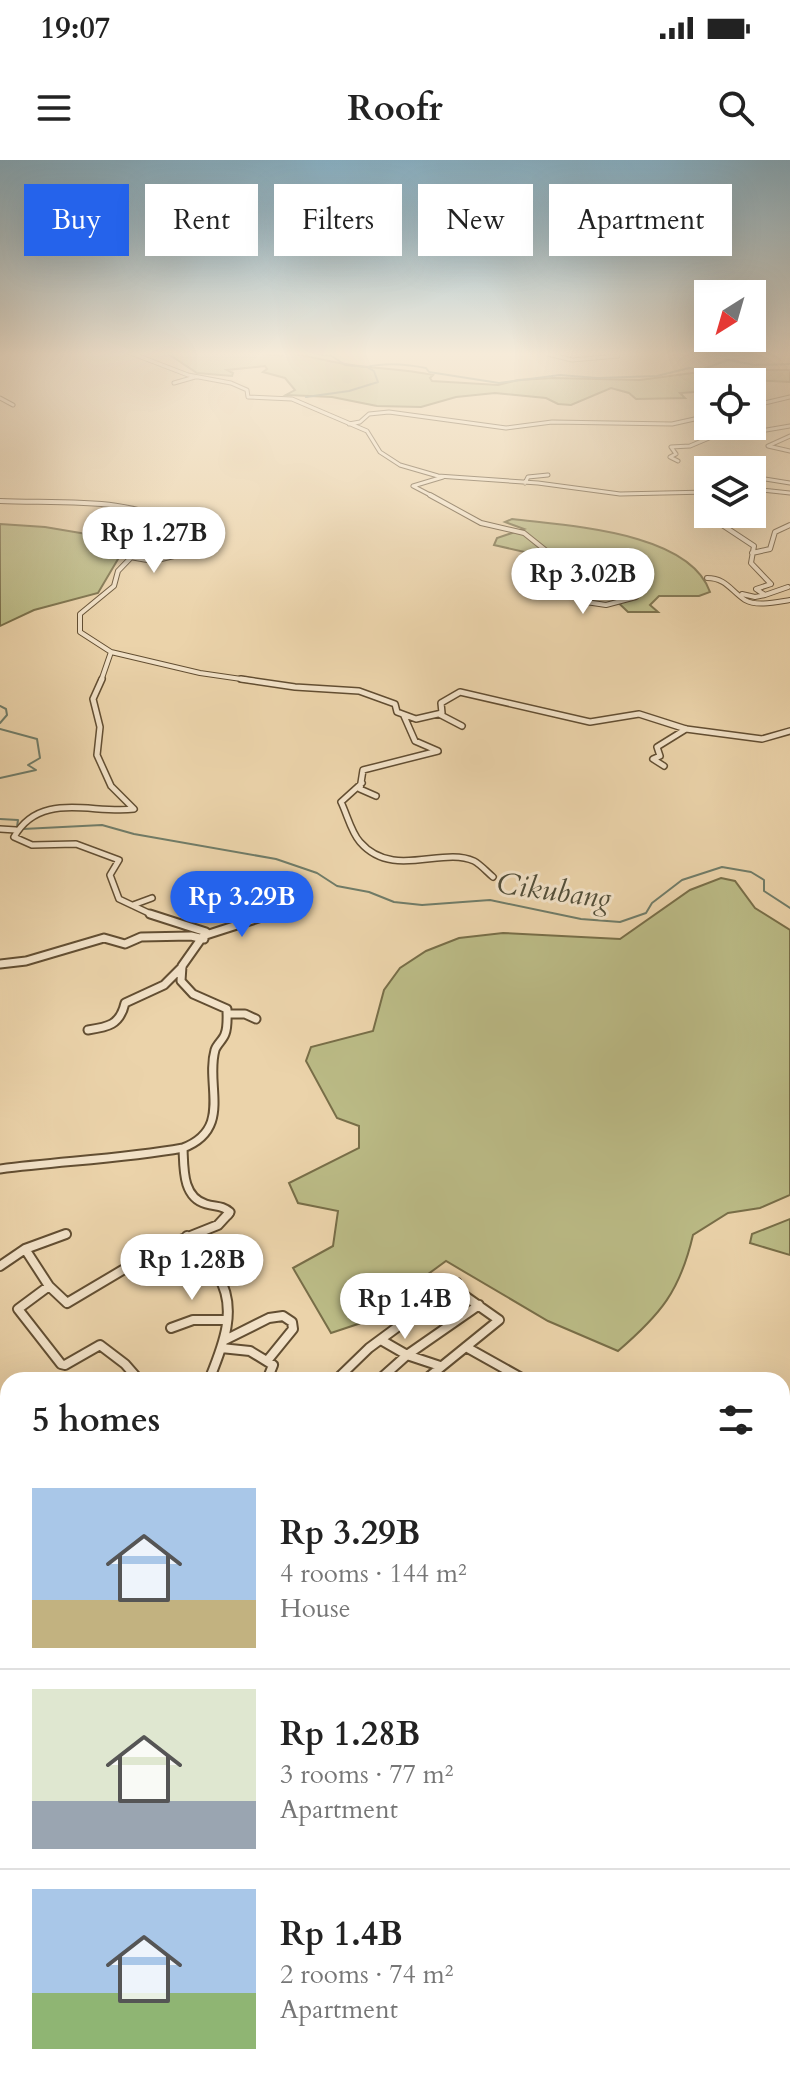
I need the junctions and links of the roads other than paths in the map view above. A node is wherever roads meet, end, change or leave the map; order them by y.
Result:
1 (371, 442) edge
2 (700, 442) edge
3 (777, 442) edge
4 (790, 451) edge
5 (678, 461) dead end
6 (548, 475) dead end
7 (445, 476) junction
8 (766, 479) edge
9 (525, 483) junction
10 (790, 483) edge
11 (766, 491) edge
12 (694, 493) edge
13 (790, 494) edge
14 (0, 501) edge
15 (790, 525) edge
16 (724, 528) edge
17 (192, 529) junction
18 (180, 530) junction
19 (208, 531) dead end
20 (199, 535) dead end
21 (752, 553) junction
22 (178, 555) dead end
23 (130, 557) junction
24 (584, 564) dead end
25 (571, 565) junction
26 (707, 578) dead end
27 (788, 587) dead end
28 (742, 594) junction
29 (765, 595) junction
30 (636, 597) dead end
31 (790, 600) edge
32 (111, 652) junction
33 (439, 714) junction
34 (404, 716) junction
35 (462, 726) dead end
36 (686, 729) junction
37 (790, 731) edge
38 (664, 766) dead end
39 (362, 783) junction
40 (376, 796) dead end
41 (18, 827) junction
42 (0, 829) edge
43 (493, 877) dead end
44 (152, 898) dead end
45 (133, 905) junction
46 (268, 915) dead end
47 (205, 937) junction
48 (0, 964) edge
49 (182, 967) junction
50 (227, 1014) junction
51 (256, 1019) dead end
52 (88, 1030) dead end
53 (183, 1148) junction
54 (0, 1169) edge
55 (66, 1234) dead end
56 (187, 1236) junction
57 (25, 1249) junction
58 (0, 1266) edge
59 (457, 1283) dead end
60 (49, 1286) junction
61 (447, 1289) junction
62 (479, 1305) junction
63 (227, 1320) junction
64 (171, 1328) dead end
65 (381, 1340) junction
66 (223, 1344) junction
67 (466, 1347) junction
68 (407, 1355) junction
69 (267, 1361) junction
70 (440, 1366) junction
71 (132, 1372) edge
72 (212, 1372) edge
73 (271, 1372) edge
74 (345, 1372) edge
75 (388, 1372) edge
76 (434, 1372) edge
77 (511, 1372) edge

1 - 7 street
2 - 5 street
3 - 4 street
6 - 9 street
7 - 9 street
7 - 25 street
8 - 10 street
9 - 12 street
11 - 13 street
14 - 18 street
15 - 21 street
16 - 21 street
17 - 18 street
17 - 19 street
17 - 20 street
18 - 23 street
21 - 29 street
22 - 23 street
23 - 32 street
24 - 25 street
25 - 30 street
26 - 28 street
27 - 29 street
28 - 29 street
28 - 31 street
32 - 34 street
32 - 41 street
33 - 34 street
33 - 35 street
33 - 36 street
34 - 39 street
36 - 37 street
36 - 38 street
39 - 40 street
39 - 43 street
41 - 42 street
41 - 45 street
44 - 45 street
45 - 47 street
46 - 47 street
47 - 48 street
47 - 49 street
49 - 50 street
49 - 52 street
50 - 51 street
50 - 53 street
53 - 54 street
53 - 56 street
55 - 57 street
56 - 60 street
56 - 63 street
57 - 58 street
57 - 60 street
59 - 61 street
60 - 71 street
61 - 62 street
61 - 65 street
62 - 67 street
62 - 68 street
63 - 64 street
63 - 66 street
65 - 68 street
65 - 74 street
66 - 69 street
66 - 69 street
66 - 72 street
67 - 70 street
67 - 77 street
68 - 70 street
68 - 75 street
69 - 73 street
70 - 76 street

